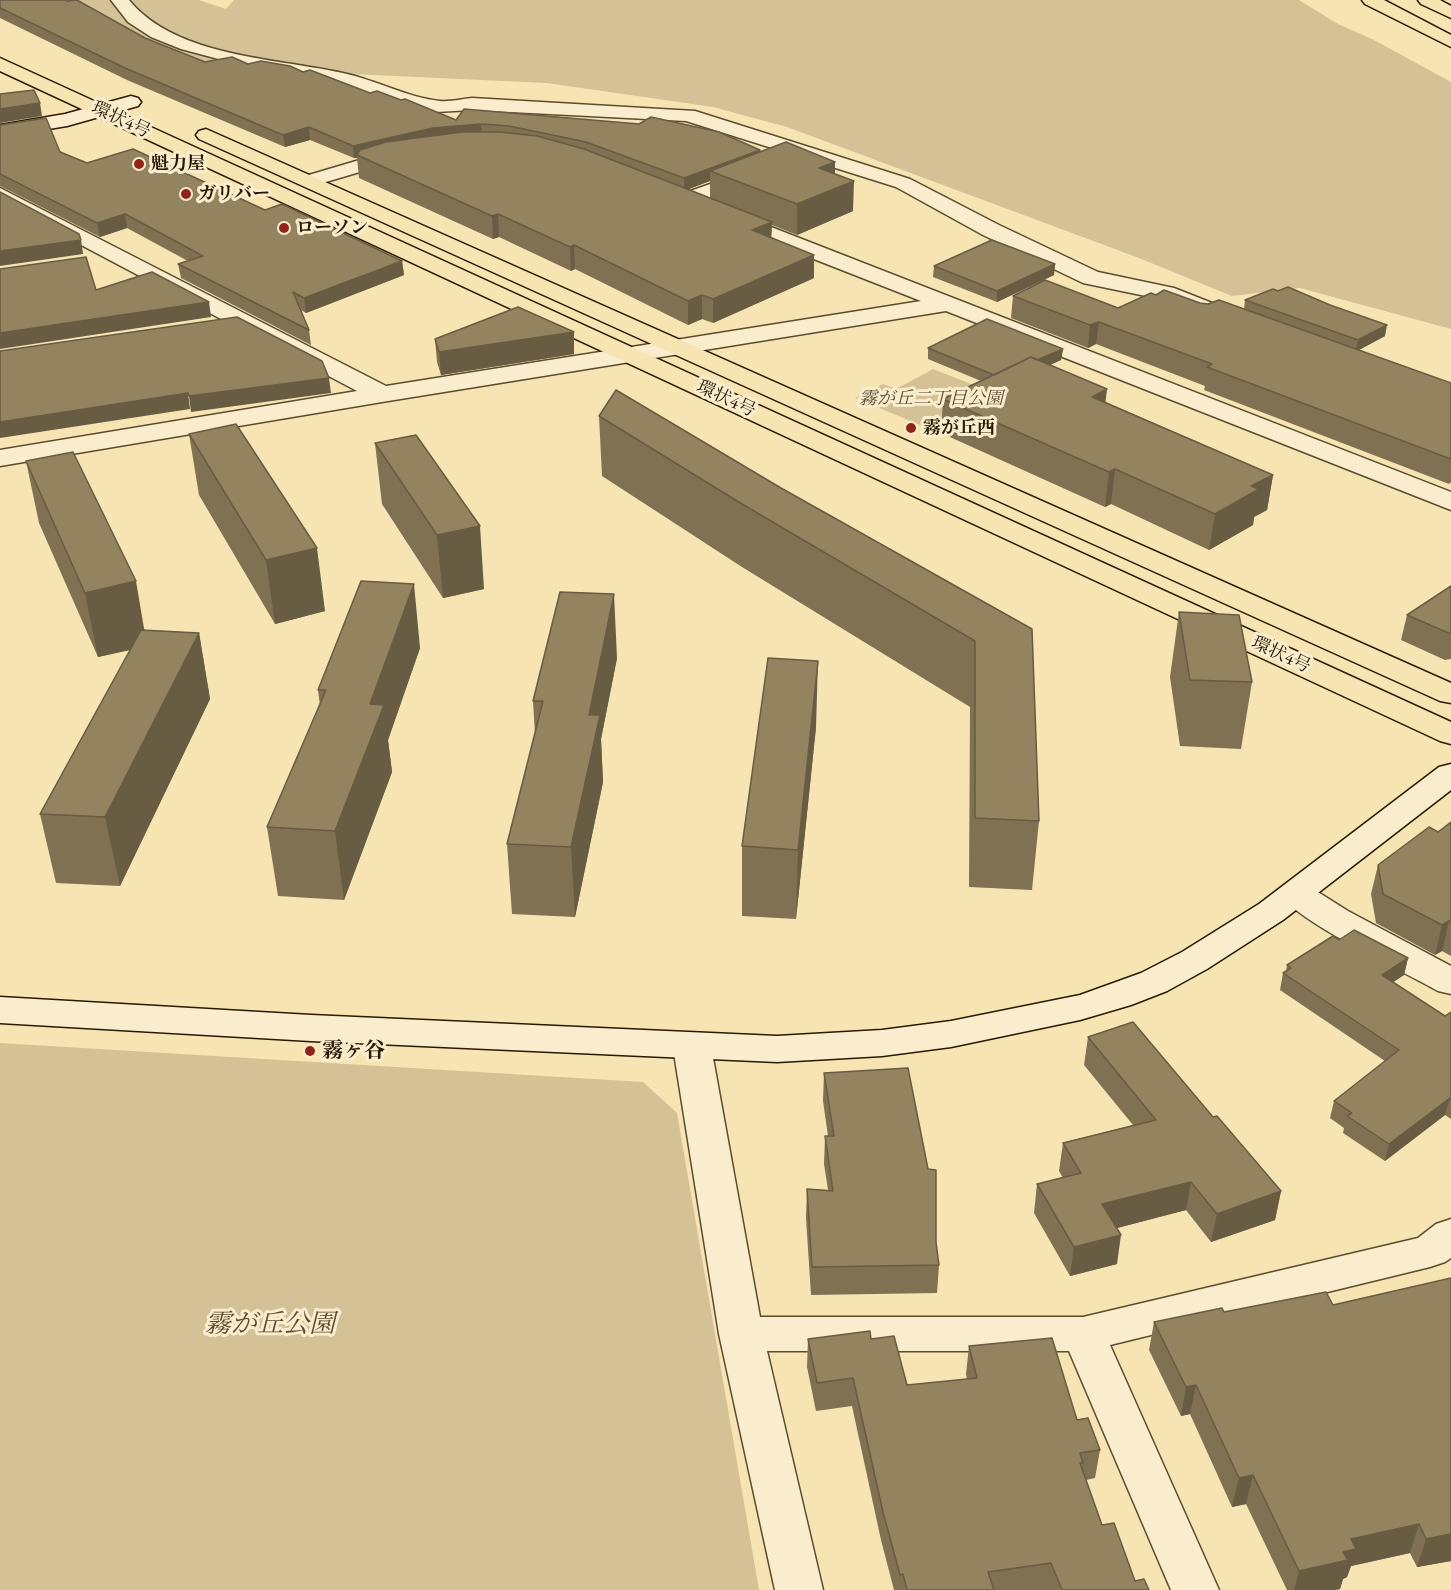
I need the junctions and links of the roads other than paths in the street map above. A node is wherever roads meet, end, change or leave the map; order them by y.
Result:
1 (120, 0) edge
2 (1371, 0) edge
3 (1427, 0) edge
4 (1451, 13) edge
5 (1451, 42) edge
6 (0, 64) edge
7 (101, 99) junction
8 (437, 106) junction
9 (152, 111) dead end
10 (183, 125) dead end
11 (0, 131) edge
12 (424, 150) edge
13 (309, 181) junction
14 (664, 192) edge
15 (4, 198) edge
16 (684, 201) junction
17 (118, 258) junction
18 (83, 263) edge
19 (995, 298) edge
20 (949, 304) junction
21 (1220, 314) edge
22 (242, 321) junction
23 (207, 326) edge
24 (682, 347) junction
25 (631, 355) junction
26 (382, 394) junction
27 (0, 458) edge
28 (1451, 502) edge
29 (1451, 693) edge
30 (1451, 734) edge
31 (1451, 774) edge
32 (1298, 895) junction
33 (1451, 982) edge
34 (0, 1010) edge
35 (692, 1047) junction
36 (1451, 1235) edge
37 (741, 1334) junction
38 (1083, 1334) junction
39 (799, 1590) edge
40 (1195, 1590) edge

1 - 8 street
2 - 5 main road
3 - 4 main road
6 - 7 main road, 環状4号
7 - 9 main road, 環状4号
7 - 11 street
7 - 25 main road, 環状4号
8 - 16 street
8 - 21 street
10 - 13 main road, 環状4号
12 - 13 street
13 - 24 main road, 環状4号
14 - 16 street
15 - 17 street
16 - 20 street
17 - 18 street
17 - 22 street
19 - 20 street
20 - 24 street
20 - 28 street
22 - 23 street
22 - 26 street
24 - 25 street
24 - 29 main road, 環状4号
25 - 26 street
25 - 30 main road, 環状4号
26 - 27 street
31 - 32 street
32 - 33 street
32 - 35 street
34 - 35 street
35 - 37 street
36 - 38 street
37 - 38 street
37 - 39 street
38 - 40 street

